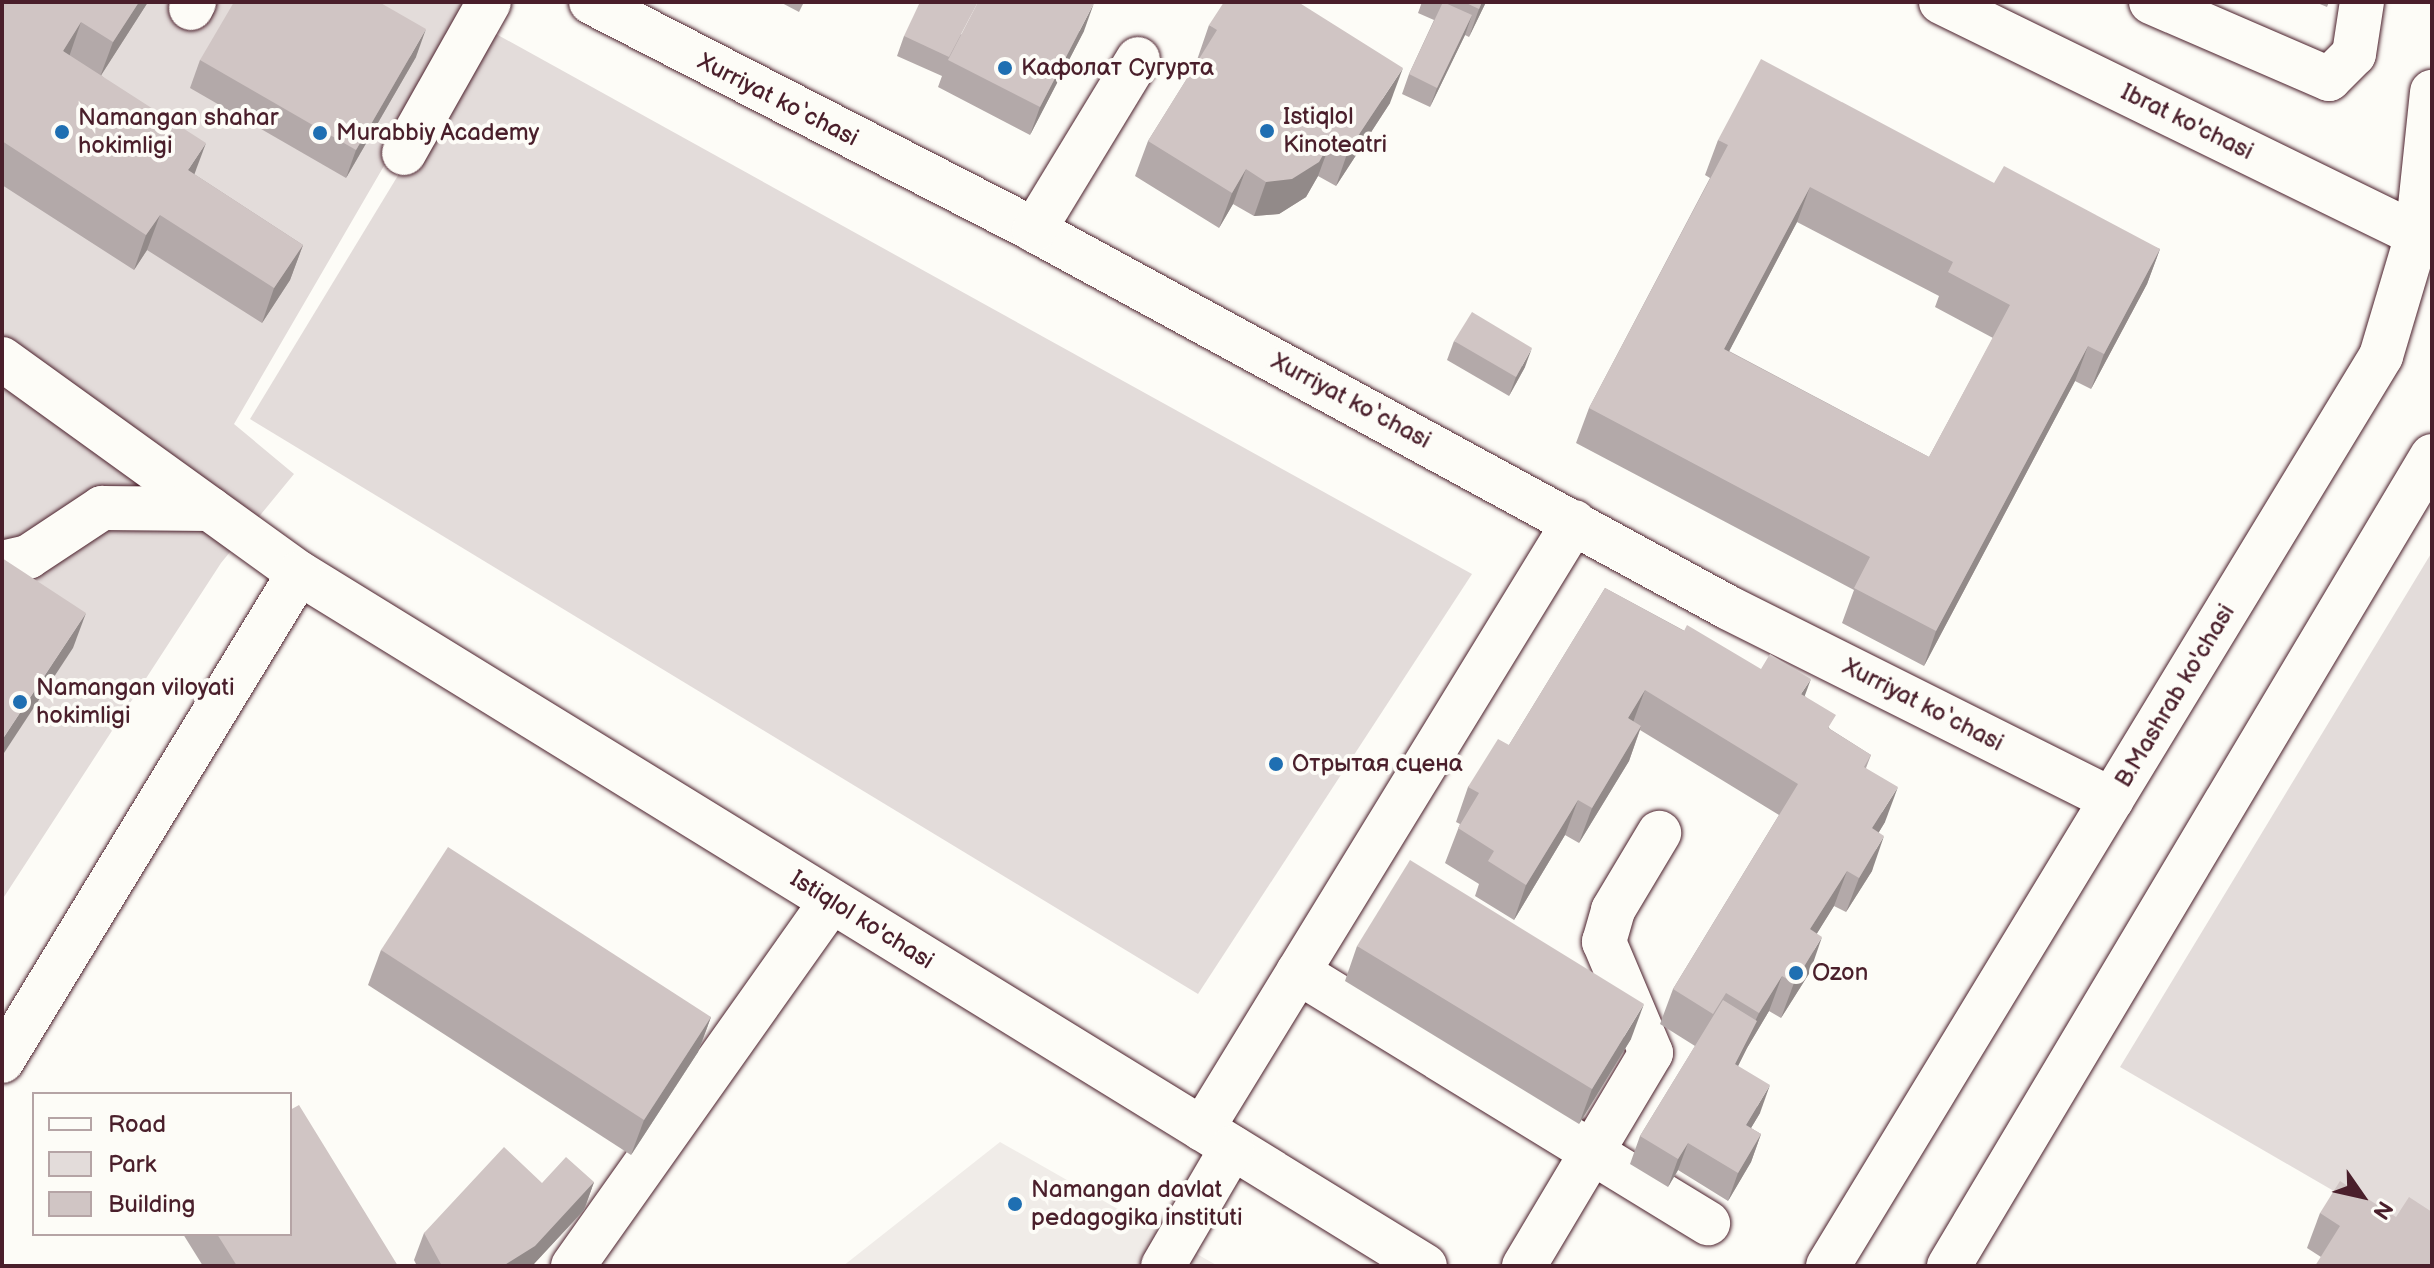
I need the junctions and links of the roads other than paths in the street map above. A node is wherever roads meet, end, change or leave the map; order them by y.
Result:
1 (489, 2) edge
2 (591, 2) edge
3 (1941, 2) edge
4 (2362, 2) edge
5 (2157, 3) edge
6 (1138, 59) dead end
7 (2432, 92) edge
8 (404, 153) dead end
9 (1034, 230) junction
10 (2424, 239) edge
11 (2, 359) edge
12 (2432, 456) edge
13 (210, 509) junction
14 (1574, 522) junction
15 (2, 563) edge
16 (299, 573) junction
17 (2112, 800) junction
18 (1659, 833) dead end
19 (831, 901) junction
20 (1298, 972) junction
21 (2, 1061) edge
22 (1217, 1138) junction
23 (1593, 1153) junction
24 (1708, 1223) dead end
25 (573, 1266) edge
26 (1163, 1266) edge
27 (1425, 1266) edge
28 (1524, 1266) edge
29 (1828, 1266) edge
30 (1949, 1266) edge

1 - 8 street
2 - 9 street, Xurriyat ko‘chasi
3 - 10 street, Ibrat ko'chasi
4 - 5 street
6 - 9 street
7 - 10 street, B.Mashrab ko'chasi
9 - 14 street, Xurriyat ko‘chasi
10 - 17 street, B.Mashrab ko'chasi
11 - 13 street, Istiqlol ko'chasi
12 - 30 street
13 - 15 street
13 - 16 street, Istiqlol ko'chasi
14 - 17 street, Xurriyat ko‘chasi
14 - 20 street
16 - 19 street, Istiqlol ko'chasi
16 - 21 street
17 - 29 street, B.Mashrab ko'chasi
18 - 23 street
19 - 22 street, Istiqlol ko'chasi
19 - 25 street
20 - 22 street
20 - 23 street
22 - 26 street
22 - 27 street, Istiqlol ko'chasi
23 - 24 street
23 - 28 street

